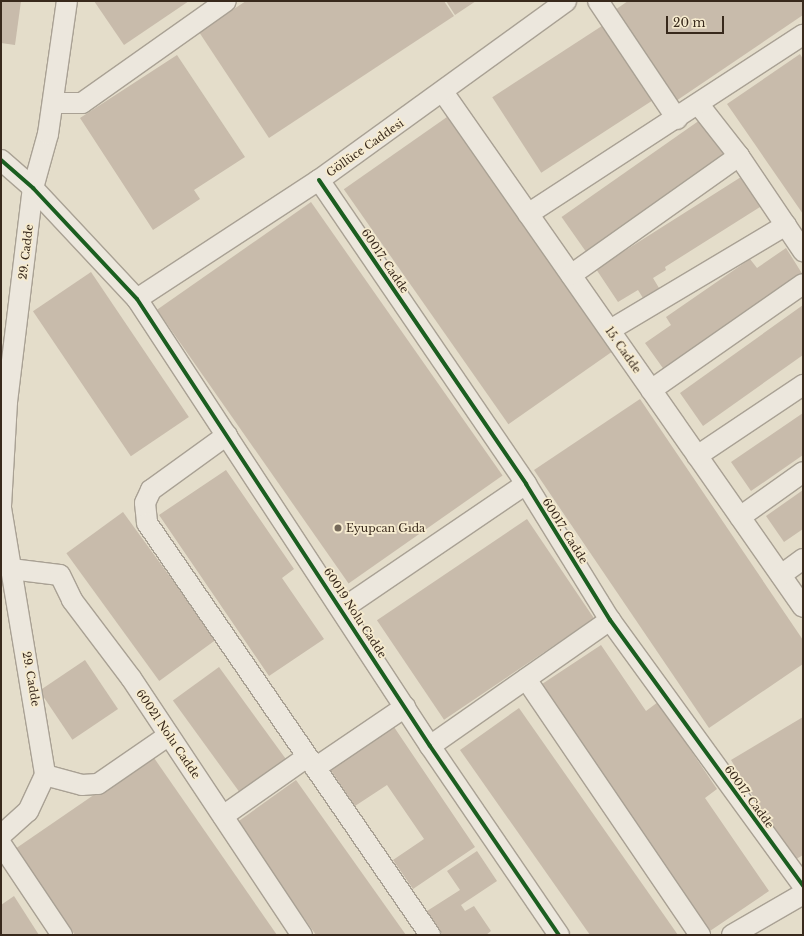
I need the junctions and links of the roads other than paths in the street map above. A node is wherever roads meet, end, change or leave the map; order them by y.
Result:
1 (67, 1) edge
2 (226, 1) edge
3 (566, 1) edge
4 (598, 1) edge
5 (803, 35) edge
6 (443, 92) junction
7 (52, 103) junction
8 (699, 105) junction
9 (677, 119) junction
10 (739, 156) junction
11 (1, 160) edge
12 (319, 180) junction
13 (34, 188) junction
14 (528, 214) junction
15 (786, 224) junction
16 (803, 251) edge
17 (571, 275) junction
18 (803, 284) edge
19 (137, 299) junction
20 (610, 330) junction
21 (803, 385) edge
22 (651, 390) junction
23 (227, 434) junction
24 (697, 456) junction
25 (803, 472) edge
26 (526, 484) junction
27 (1, 507) edge
28 (740, 517) junction
29 (803, 559) edge
30 (11, 569) junction
31 (781, 575) junction
32 (803, 607) edge
33 (342, 609) junction
34 (610, 620) junction
35 (526, 679) junction
36 (405, 707) junction
37 (169, 735) junction
38 (430, 746) junction
39 (311, 762) junction
40 (45, 775) junction
41 (223, 816) junction
42 (1, 835) edge
43 (1, 844) edge
44 (803, 886) edge
45 (803, 894) edge
46 (62, 935) edge
47 (302, 935) edge
48 (430, 935) edge
49 (559, 935) edge
50 (700, 935) edge
51 (732, 935) edge

1 - 7 street, 29. Cadde
2 - 7 street
3 - 6 street, Göllüce Caddesi
4 - 9 street
5 - 8 street
6 - 12 street, Göllüce Caddesi
6 - 14 street, 15. Cadde
7 - 13 street, 29. Cadde
8 - 9 street
8 - 10 street
9 - 14 street
10 - 15 street
10 - 17 street
11 - 13 street, 60019 Nolu Cadde
12 - 19 street, Göllüce Caddesi
12 - 26 street, 60017. Cadde
13 - 19 street, 60019 Nolu Cadde
13 - 27 street, 29. Cadde
14 - 17 street, 15. Cadde
15 - 16 street
15 - 20 street
17 - 20 street, 15. Cadde
18 - 22 street
19 - 23 street, 60019 Nolu Cadde
20 - 22 street, 15. Cadde
21 - 24 street
22 - 24 street, 15. Cadde
23 - 33 street, 60019 Nolu Cadde
23 - 39 street
24 - 28 street, 15. Cadde
25 - 28 street
26 - 33 street
26 - 34 street, 60017. Cadde
27 - 30 street, 29. Cadde
28 - 31 street, 15. Cadde
29 - 31 street
30 - 37 street, 60021 Nolu Cadde
30 - 40 street, 29. Cadde
31 - 32 street, 15. Cadde
33 - 36 street, 60019 Nolu Cadde
34 - 35 street
34 - 44 street, 60017. Cadde
35 - 38 street
35 - 50 street
36 - 38 street, 60019 Nolu Cadde
36 - 39 street
37 - 40 street
37 - 41 street, 60021 Nolu Cadde
38 - 49 street, 60019 Nolu Cadde
39 - 41 street
39 - 48 street
40 - 42 street
41 - 47 street, 60021 Nolu Cadde
43 - 46 street
45 - 51 street

